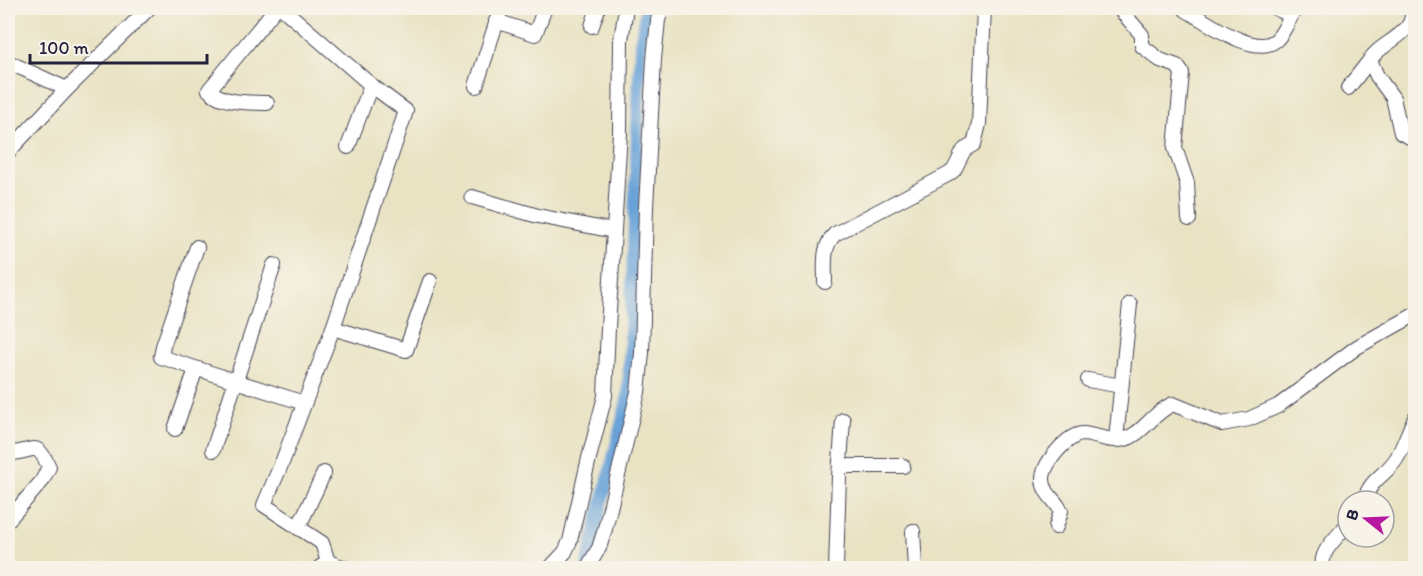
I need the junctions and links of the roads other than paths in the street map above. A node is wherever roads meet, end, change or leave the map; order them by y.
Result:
1 (149, 8) edge
2 (276, 8) edge
3 (282, 8) edge
4 (501, 8) edge
5 (545, 8) edge
6 (598, 8) edge
7 (626, 8) edge
8 (662, 8) edge
9 (984, 8) edge
10 (1119, 8) edge
11 (1275, 8) edge
12 (1411, 8) edge
13 (1186, 10) dead end
14 (1293, 11) edge
15 (496, 21) junction
16 (592, 26) dead end
17 (1370, 60) junction
18 (8, 62) edge
19 (371, 85) junction
20 (476, 86) dead end
21 (1348, 88) dead end
22 (67, 89) junction
23 (267, 103) dead end
24 (1416, 140) edge
25 (348, 147) dead end
26 (8, 152) edge
27 (472, 197) dead end
28 (1189, 219) dead end
29 (614, 231) junction
30 (197, 247) dead end
31 (274, 265) dead end
32 (430, 281) dead end
33 (825, 282) dead end
34 (1130, 304) dead end
35 (1416, 314) edge
36 (333, 328) junction
37 (196, 369) junction
38 (1088, 380) dead end
39 (235, 381) junction
40 (1121, 386) junction
41 (304, 403) junction
42 (1416, 416) edge
43 (843, 420) dead end
44 (175, 429) dead end
45 (1116, 439) junction
46 (8, 450) edge
47 (213, 450) dead end
48 (840, 466) junction
49 (903, 466) dead end
50 (324, 473) dead end
51 (1368, 489) edge
52 (8, 520) edge
53 (1056, 527) dead end
54 (298, 528) junction
55 (913, 531) dead end
56 (1336, 535) edge
57 (324, 565) edge
58 (346, 568) edge
59 (550, 568) edge
60 (587, 568) edge
61 (836, 568) edge
62 (915, 568) edge
63 (1323, 568) edge

1 - 22 street
2 - 23 street
3 - 19 street
4 - 15 street
5 - 15 street
6 - 16 street
7 - 29 street
8 - 60 street
9 - 33 street
10 - 28 street
11 - 14 street
12 - 17 street
13 - 14 street
15 - 20 street
17 - 21 street
17 - 24 street
18 - 22 street
19 - 25 street
19 - 36 street
22 - 26 street
27 - 29 street
29 - 59 street
30 - 37 street
31 - 39 street
32 - 36 street
34 - 40 street
35 - 45 street
36 - 41 street
37 - 39 street
37 - 44 street
38 - 40 street
39 - 41 street
39 - 47 street
40 - 45 street
41 - 54 street
42 - 51 street
43 - 48 street
45 - 53 street
46 - 52 street
48 - 49 street
48 - 61 street
50 - 54 street
54 - 57 street
55 - 62 street
56 - 63 street
57 - 58 street

